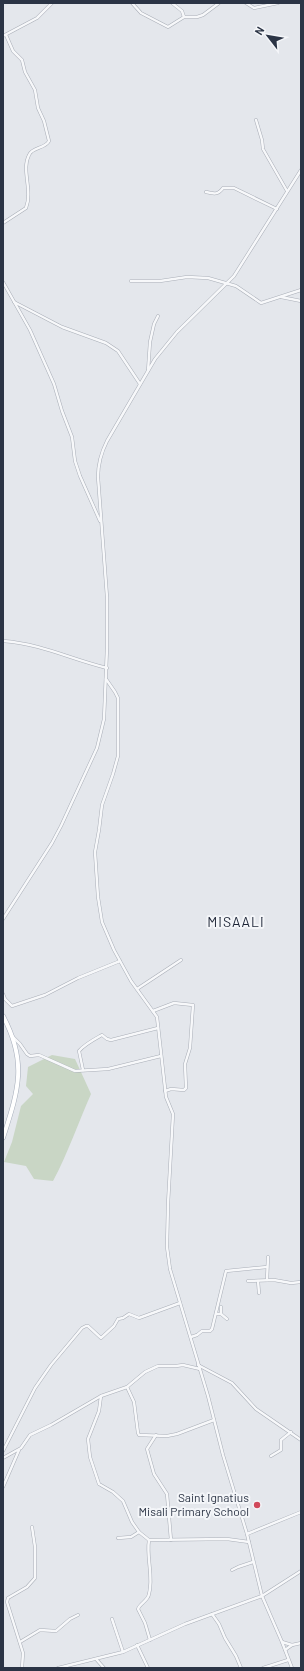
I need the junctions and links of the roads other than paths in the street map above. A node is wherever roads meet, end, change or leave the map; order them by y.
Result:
1 (52, 3) edge
2 (132, 3) edge
3 (172, 3) edge
4 (219, 3) edge
5 (246, 3) edge
6 (278, 3) edge
7 (184, 17) junction
8 (4, 36) edge
9 (256, 120) dead end
10 (301, 170) edge
11 (206, 192) dead end
12 (287, 192) junction
13 (277, 209) junction
14 (3, 223) edge
15 (131, 281) dead end
16 (3, 282) edge
17 (226, 285) junction
18 (301, 290) edge
19 (281, 297) junction
20 (301, 301) edge
21 (14, 302) junction
22 (158, 316) dead end
23 (148, 372) junction
24 (140, 384) junction
25 (101, 524) junction
26 (3, 641) edge
27 (107, 668) junction
28 (106, 679) junction
29 (3, 919) edge
30 (181, 960) dead end
31 (120, 962) junction
32 (137, 989) junction
33 (3, 994) edge
34 (153, 1011) junction
35 (3, 1016) edge
36 (158, 1028) junction
37 (12, 1036) junction
38 (161, 1056) junction
39 (83, 1070) junction
40 (165, 1091) junction
41 (3, 1138) edge
42 (268, 1257) dead end
43 (267, 1267) junction
44 (266, 1280) junction
45 (248, 1281) dead end
46 (258, 1281) junction
47 (301, 1282) edge
48 (259, 1293) dead end
49 (180, 1303) junction
50 (221, 1307) dead end
51 (217, 1314) junction
52 (221, 1314) junction
53 (227, 1319) dead end
54 (191, 1337) junction
55 (198, 1365) junction
56 (200, 1369) junction
57 (127, 1387) junction
58 (101, 1396) junction
59 (214, 1420) junction
60 (292, 1432) junction
61 (156, 1435) junction
62 (301, 1440) edge
63 (19, 1450) junction
64 (3, 1451) edge
65 (271, 1456) dead end
66 (3, 1458) edge
67 (3, 1487) edge
68 (301, 1512) edge
69 (32, 1527) dead end
70 (139, 1532) junction
71 (248, 1534) junction
72 (118, 1538) dead end
73 (149, 1540) junction
74 (171, 1540) junction
75 (249, 1542) junction
76 (253, 1562) junction
77 (232, 1570) dead end
78 (301, 1571) edge
79 (262, 1596) junction
80 (212, 1614) junction
81 (78, 1615) dead end
82 (112, 1619) dead end
83 (150, 1640) junction
84 (20, 1642) junction
85 (282, 1642) junction
86 (301, 1643) edge
87 (137, 1645) junction
88 (292, 1645) junction
89 (285, 1650) junction
90 (123, 1652) junction
91 (96, 1659) junction
92 (288, 1660) junction
93 (22, 1668) edge
94 (58, 1668) edge
95 (104, 1668) edge
96 (148, 1668) edge
97 (241, 1668) edge
98 (263, 1668) edge
99 (292, 1668) edge

1 - 8 street
2 - 7 street
3 - 7 street
4 - 7 street
5 - 6 street
8 - 14 street
9 - 12 street
10 - 12 street
11 - 13 street
12 - 13 street
13 - 17 street
15 - 17 street
16 - 21 street
17 - 19 street
17 - 23 street
18 - 19 street
19 - 20 street
21 - 24 street
21 - 25 street
22 - 23 street
23 - 24 street
24 - 25 street
25 - 27 street
26 - 27 street
27 - 28 street
28 - 29 street
28 - 31 street
30 - 32 street
31 - 32 street
31 - 33 street
32 - 34 street
34 - 36 street
34 - 40 street
35 - 37 main road
36 - 38 street
36 - 39 street
37 - 39 street
37 - 41 main road
38 - 39 street
38 - 40 street
40 - 49 street
42 - 43 street
43 - 44 street
43 - 51 street
44 - 46 street
44 - 47 street
45 - 46 street
46 - 48 street
49 - 54 street
49 - 64 street
50 - 52 street
51 - 52 street
51 - 54 street
52 - 53 street
54 - 55 street
55 - 56 street
55 - 60 street
56 - 57 street
56 - 59 street
57 - 58 street
57 - 61 street
58 - 63 street
58 - 70 street
59 - 61 street
59 - 71 street
60 - 62 street
60 - 65 street
61 - 74 street
63 - 66 street
63 - 67 street
68 - 71 street
69 - 84 street
70 - 72 street
70 - 73 street
71 - 75 street
73 - 74 street
73 - 83 street
74 - 75 street
75 - 76 street
76 - 77 street
76 - 79 street
78 - 79 street
79 - 80 street
79 - 85 street
80 - 83 street
80 - 97 street
81 - 84 street
82 - 90 street
83 - 87 street
84 - 93 street
85 - 88 street
85 - 89 street
86 - 88 street
87 - 90 street
87 - 96 street
88 - 89 street
89 - 92 street
90 - 91 street
91 - 94 street
91 - 95 street
92 - 98 street
92 - 99 street

